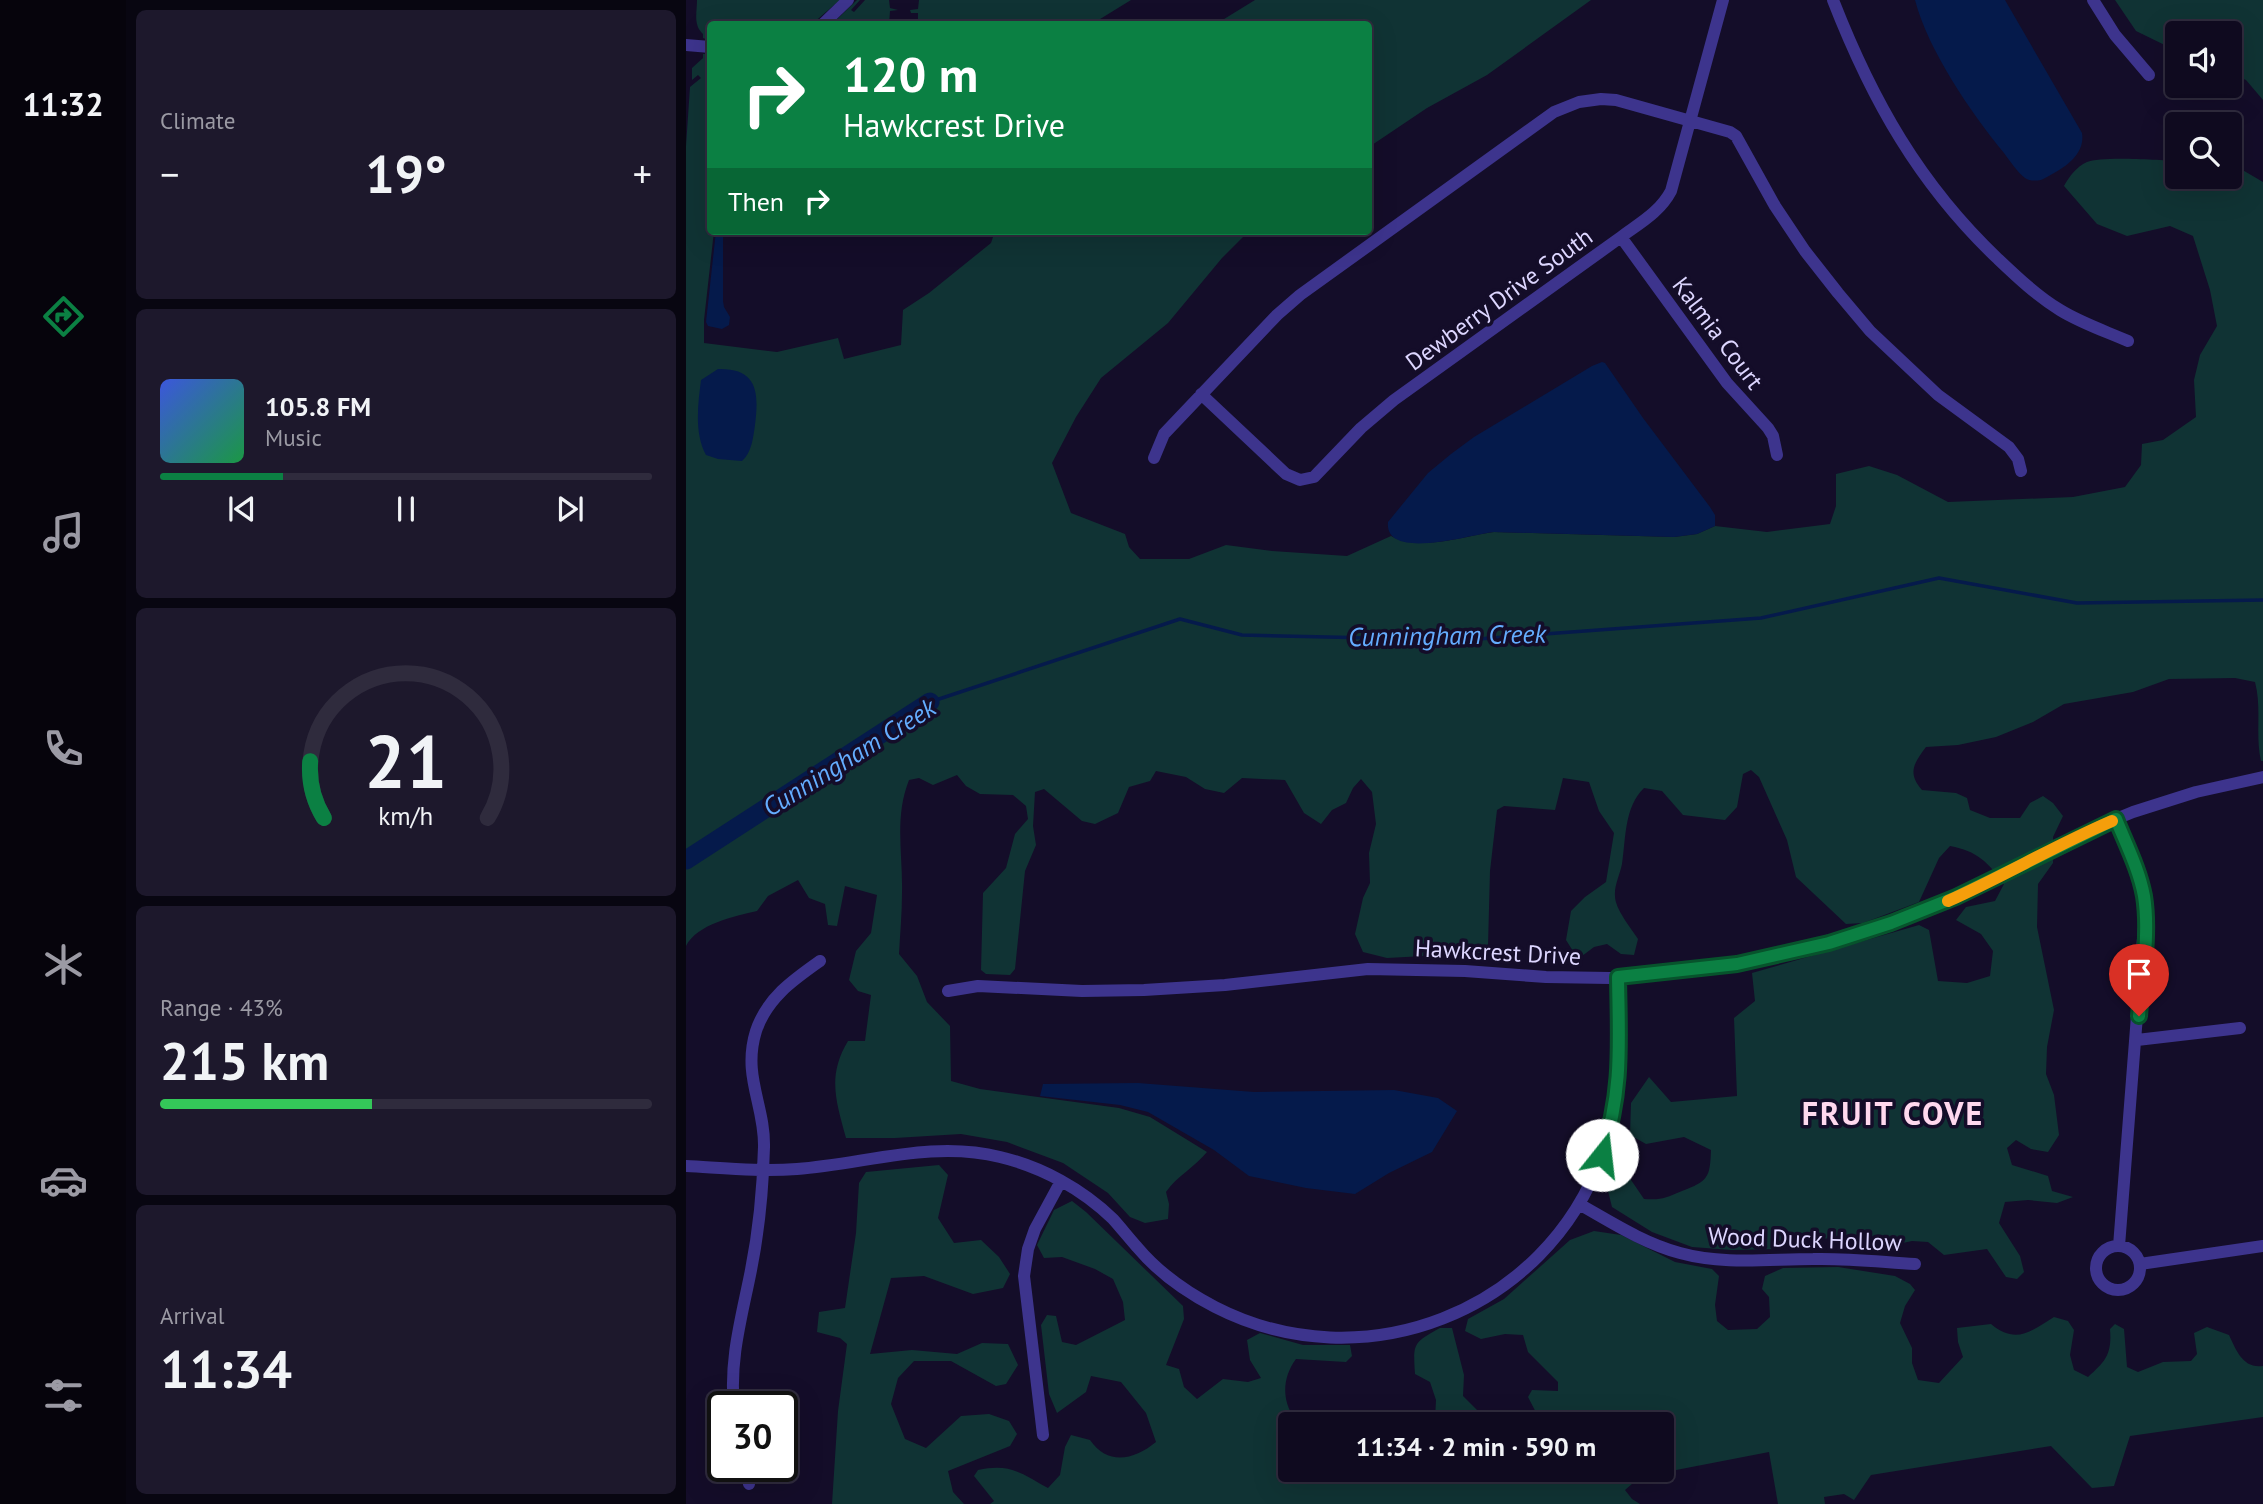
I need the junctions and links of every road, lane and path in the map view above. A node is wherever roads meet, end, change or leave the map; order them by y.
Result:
1 (848, 0) edge
2 (1723, 0) edge
3 (1833, 0) edge
4 (2092, 0) edge
5 (826, 21) edge
6 (686, 45) edge
7 (707, 47) edge
8 (2149, 75) dead end
9 (1691, 120) junction
10 (1621, 237) junction
11 (2128, 341) dead end
12 (1201, 394) junction
13 (1777, 455) dead end
14 (1154, 458) dead end
15 (2021, 471) dead end
16 (2263, 777) edge
17 (2116, 819) junction
18 (820, 961) dead end
19 (1618, 977) junction
20 (948, 991) dead end
21 (2240, 1028) dead end
22 (2137, 1040) junction
23 (686, 1166) edge
24 (762, 1171) junction
25 (1061, 1181) junction
26 (1579, 1204) junction
27 (2119, 1246) junction
28 (2263, 1246) edge
29 (1915, 1264) dead end
30 (2140, 1264) junction
31 (733, 1391) edge
32 (1043, 1435) dead end

1 - 5 street
2 - 9 street, Dewberry Drive South
3 - 11 street
4 - 8 street
6 - 7 street
9 - 10 street, Dewberry Drive South
9 - 12 street
9 - 15 street
10 - 12 street, Dewberry Drive South
10 - 13 street, Kalmia Court
12 - 14 street
16 - 17 street, Hawkcrest Drive
17 - 19 street, Hawkcrest Drive
17 - 22 street
18 - 24 street
19 - 20 street, Hawkcrest Drive
19 - 26 street
21 - 22 street
22 - 27 street
23 - 24 street
24 - 25 street
24 - 31 street
25 - 26 street
25 - 32 street
26 - 29 street, Wood Duck Hollow
27 - 30 street
27 - 30 street
28 - 30 street

